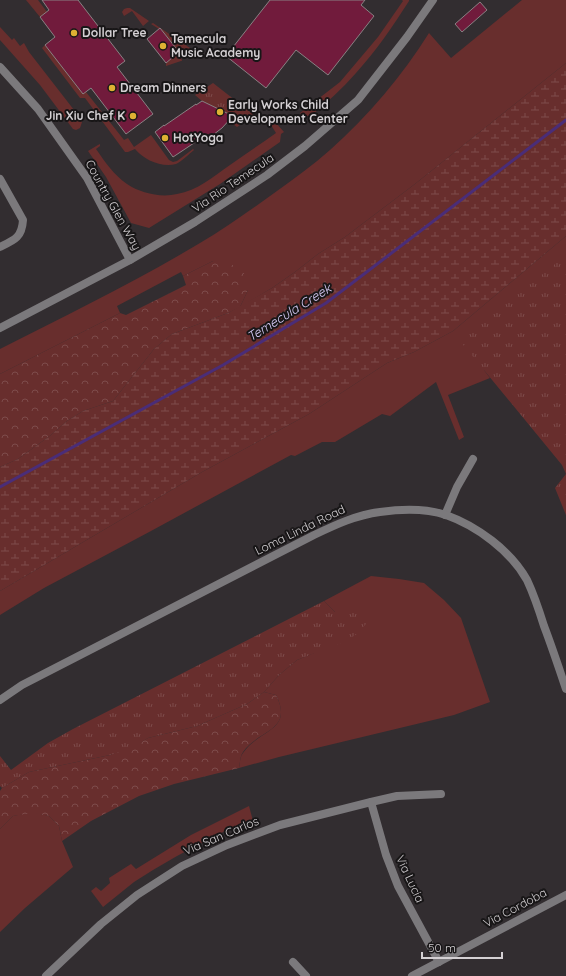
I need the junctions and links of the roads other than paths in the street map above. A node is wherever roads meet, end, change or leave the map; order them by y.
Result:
1 (433, 0) edge
2 (0, 67) edge
3 (0, 179) edge
4 (0, 247) edge
5 (130, 260) junction
6 (0, 328) edge
7 (474, 459) dead end
8 (445, 515) junction
9 (566, 689) edge
10 (0, 700) edge
11 (440, 794) dead end
12 (371, 802) junction
13 (566, 895) edge
14 (293, 962) dead end
15 (439, 962) junction
16 (46, 976) edge
17 (306, 976) edge
18 (412, 976) edge

1 - 5 street, Via Rio Temecula
2 - 5 street, Country Glen Way
3 - 4 street
5 - 6 street, Via Rio Temecula
7 - 8 street
8 - 9 street, Loma Linda Road
8 - 10 street, Loma Linda Road
11 - 12 street, Via San Carlos
12 - 15 street, Via Lucia
12 - 16 street, Via San Carlos
13 - 15 street, Via Cordoba
14 - 17 street
15 - 18 street, Via Cordoba

